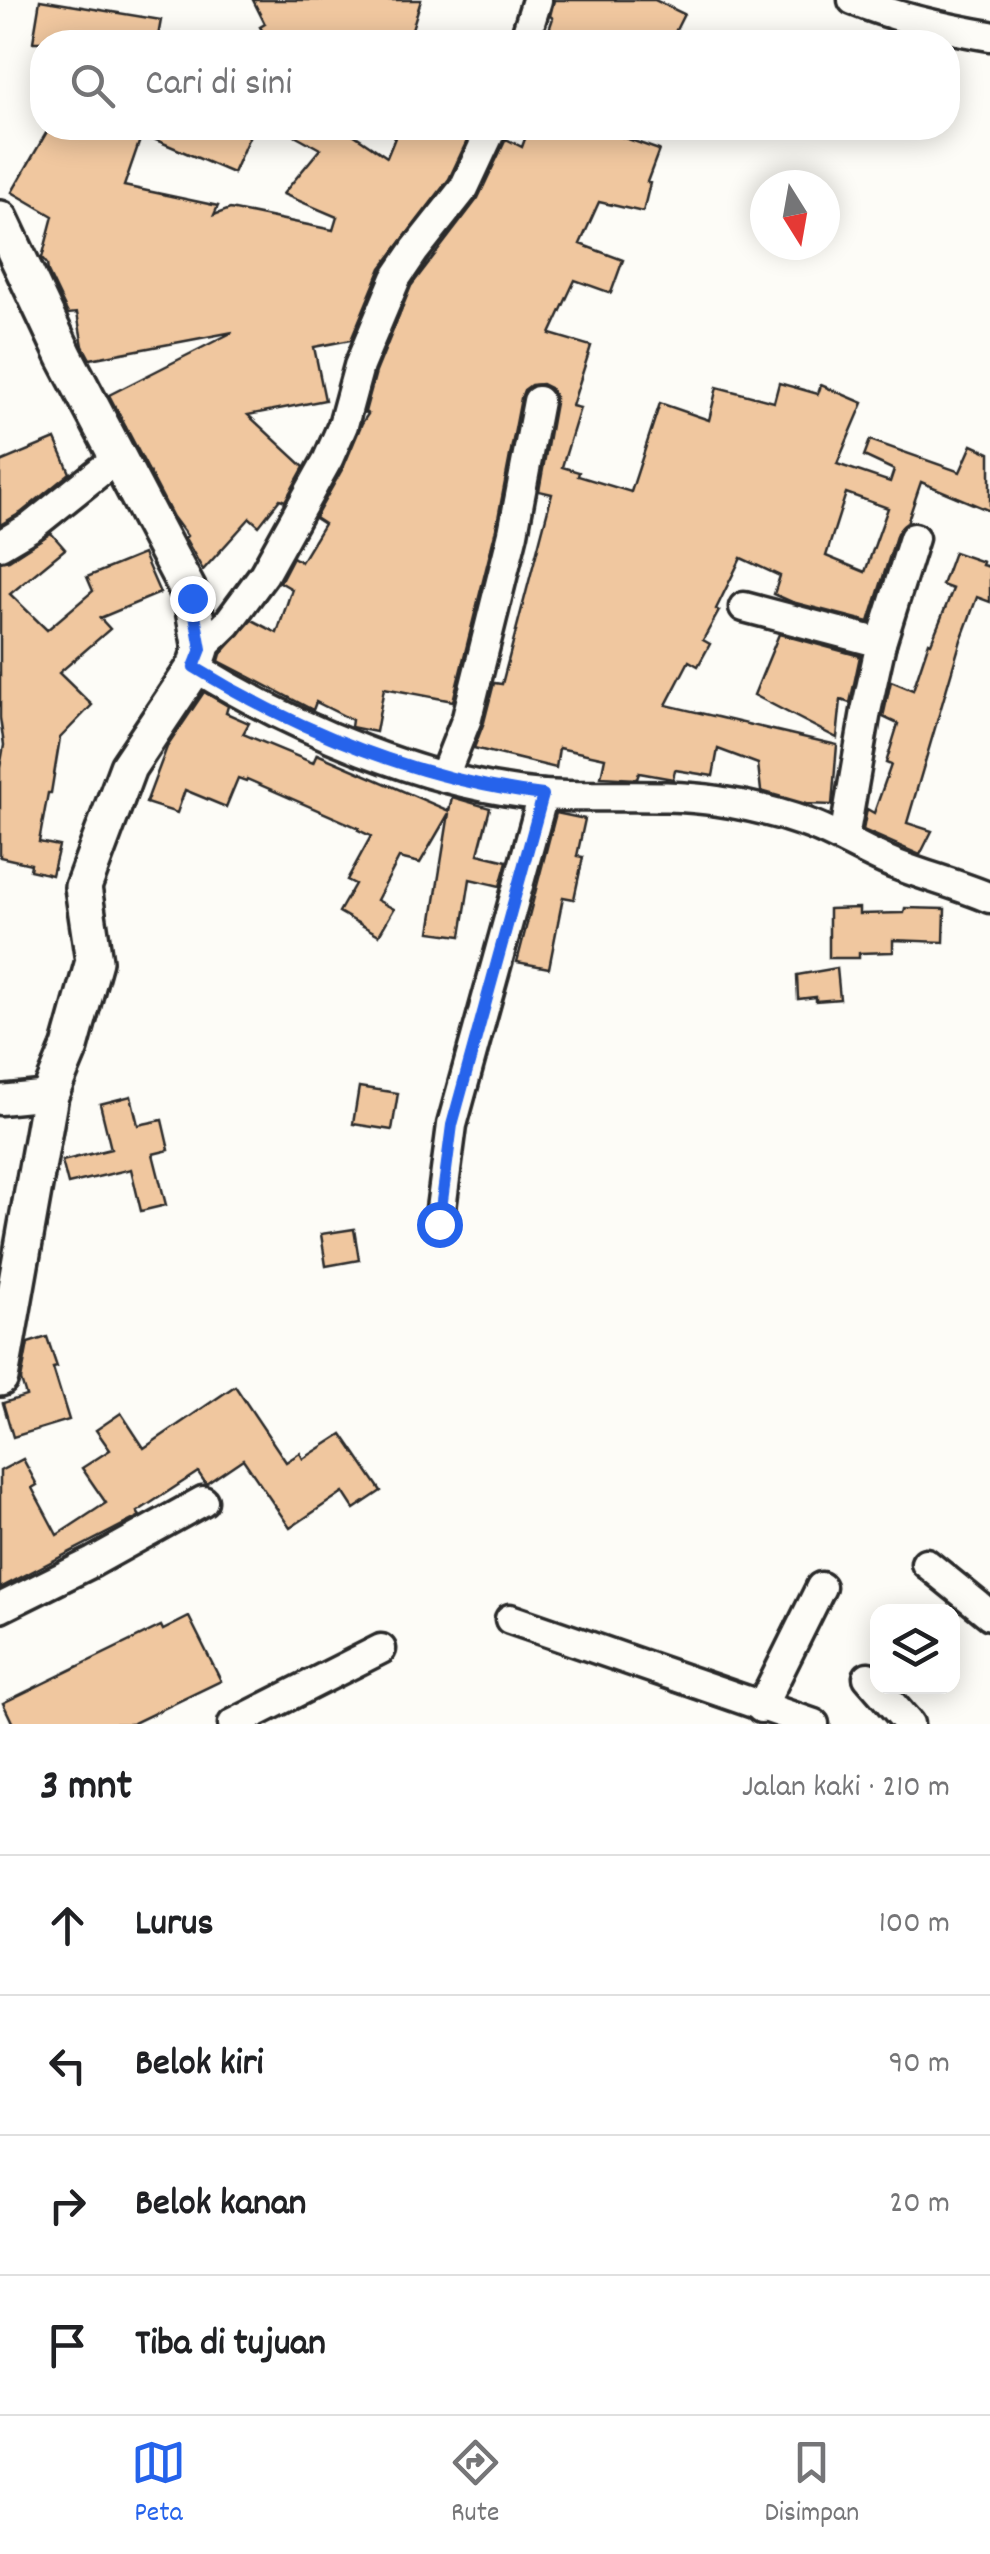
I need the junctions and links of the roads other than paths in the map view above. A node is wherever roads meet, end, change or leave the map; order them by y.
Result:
1 (537, 0) edge
2 (854, 0) edge
3 (528, 30) edge
4 (956, 30) edge
5 (960, 31) edge
6 (990, 36) edge
7 (486, 140) edge
8 (0, 219) edge
9 (538, 401) dead end
10 (118, 457) junction
11 (914, 538) dead end
12 (0, 545) edge
13 (744, 607) dead end
14 (881, 644) junction
15 (198, 658) junction
16 (444, 776) junction
17 (543, 795) junction
18 (844, 838) junction
19 (990, 898) edge
20 (50, 1095) junction
21 (0, 1100) edge
22 (439, 1224) dead end
23 (0, 1378) edge
24 (203, 1500) dead end
25 (926, 1563) dead end
26 (821, 1587) dead end
27 (0, 1608) edge
28 (990, 1615) edge
29 (510, 1619) dead end
30 (380, 1648) dead end
31 (868, 1677) dead end
32 (762, 1708) junction
33 (233, 1724) edge
34 (814, 1724) edge
35 (909, 1724) edge

1 - 3 street
2 - 4 street
5 - 6 street
7 - 15 street
8 - 10 street
9 - 16 street
10 - 12 street
10 - 15 street
11 - 14 street
13 - 14 street
14 - 18 street
15 - 16 street
15 - 20 street
16 - 17 street
17 - 18 street
17 - 22 street
18 - 19 street
20 - 21 street
20 - 23 street
24 - 27 street
25 - 28 street
26 - 32 street
29 - 32 street
30 - 33 street
31 - 35 street
32 - 34 street

